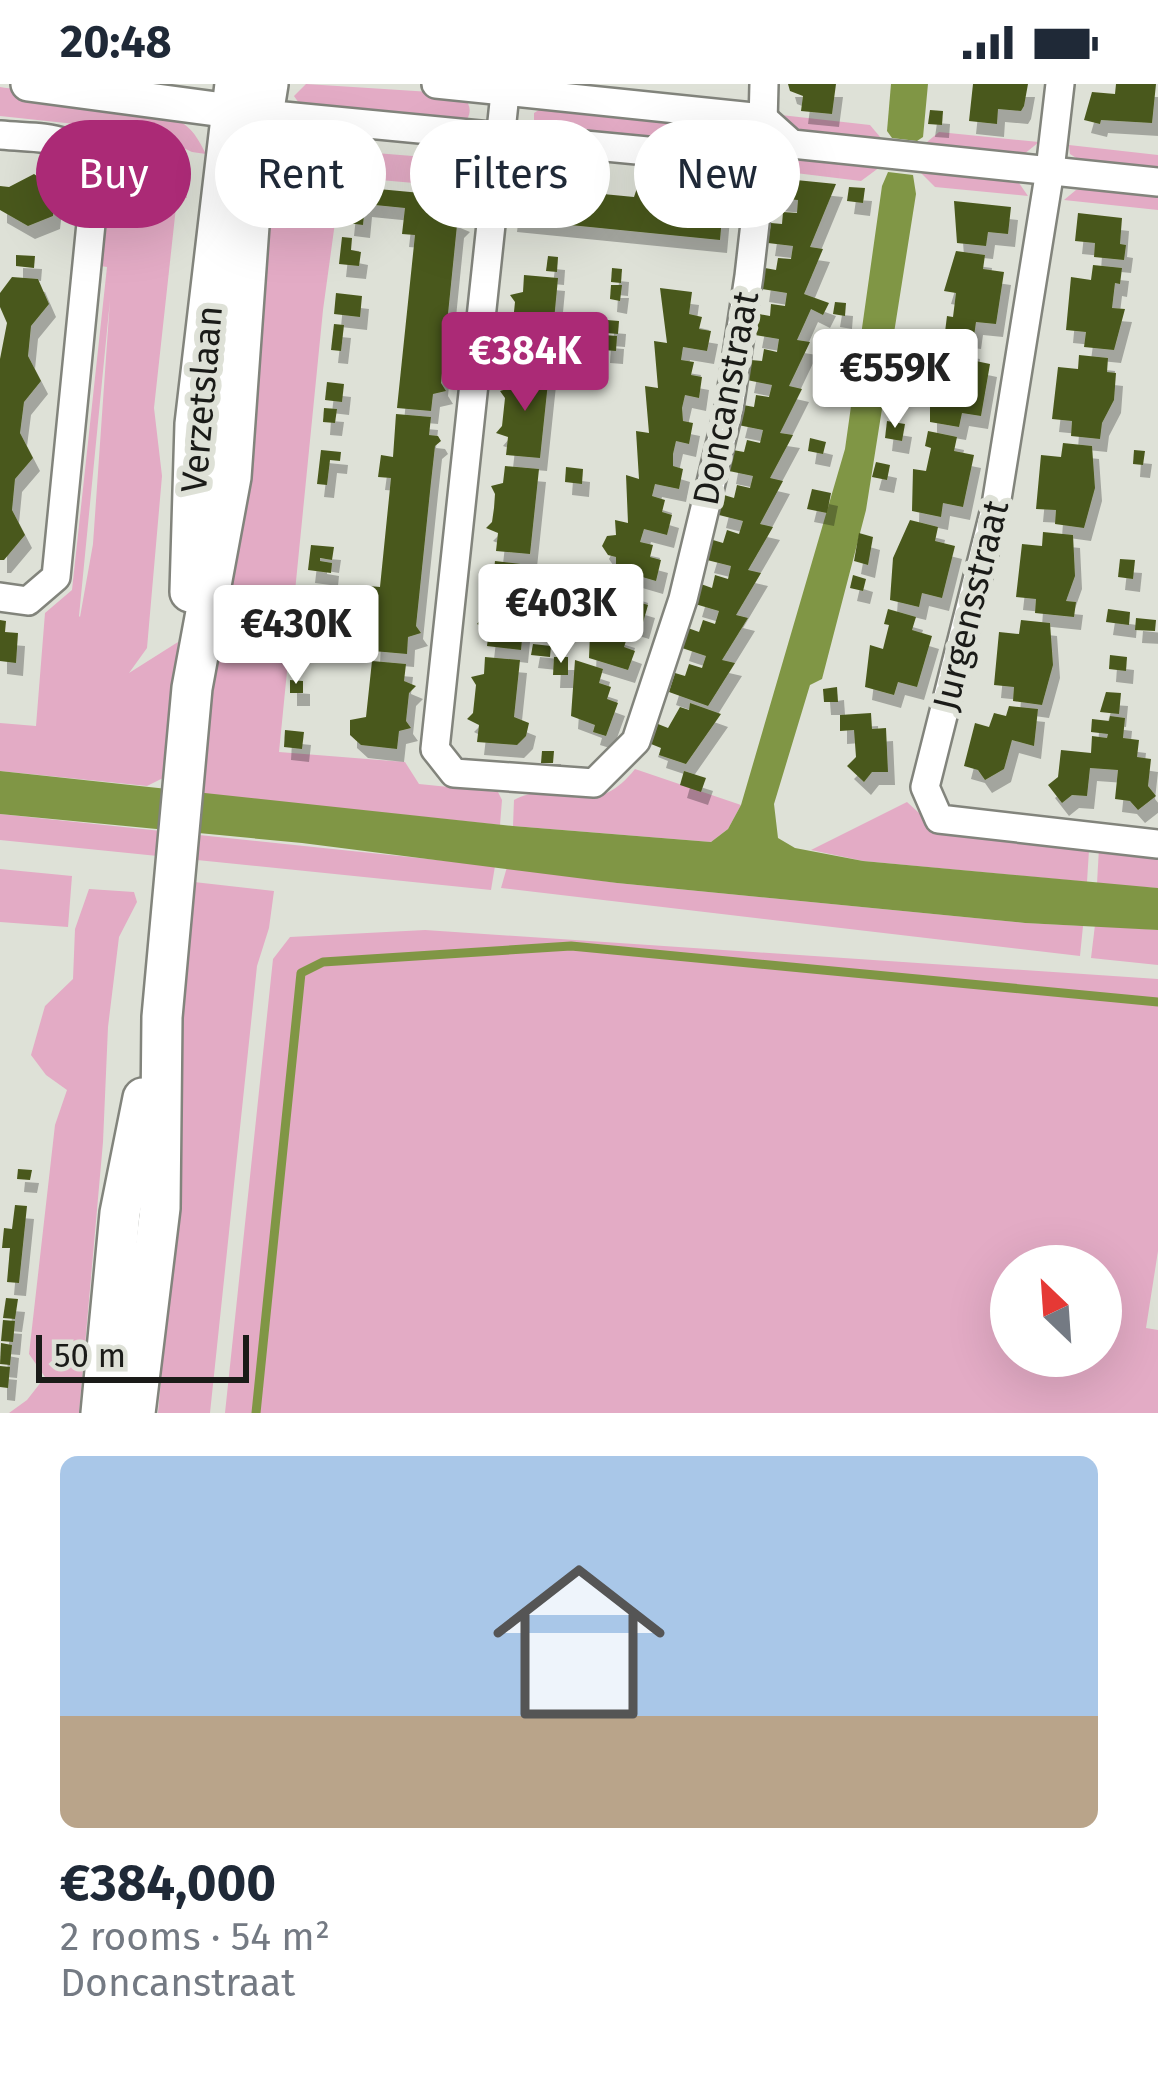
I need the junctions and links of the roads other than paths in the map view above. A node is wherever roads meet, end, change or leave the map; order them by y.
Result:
1 (28, 84) edge
2 (436, 84) edge
3 (764, 84) edge
4 (1060, 84) edge
5 (506, 87) edge
6 (249, 98) edge
7 (763, 118) joint
8 (503, 120) edge
9 (410, 122) edge
10 (0, 135) edge
11 (800, 145) edge
12 (1050, 170) junction
13 (1158, 182) edge
14 (492, 228) edge
15 (753, 228) edge
16 (0, 597) edge
17 (1158, 844) edge
18 (162, 1017) junction
19 (100, 1413) edge
20 (135, 1413) edge

1 - 6 street
2 - 5 street
3 - 7 street, Doncanstraat
4 - 12 street
5 - 7 street
5 - 8 street, Doncanstraat
6 - 9 street
6 - 18 main road, Verzetslaan
10 - 16 street
11 - 12 street
12 - 13 street
12 - 17 street, Jurgensstraat
14 - 15 street, Doncanstraat
18 - 19 main road, Verzetslaan
18 - 20 main road, Verzetslaan

